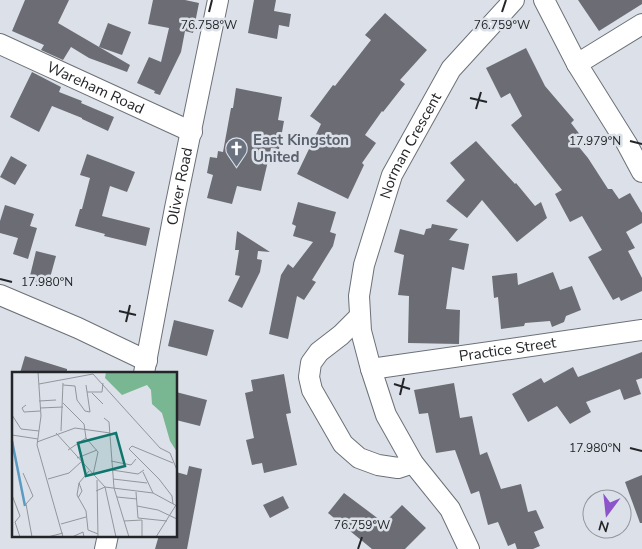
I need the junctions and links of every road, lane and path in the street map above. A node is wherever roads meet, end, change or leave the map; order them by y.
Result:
1 (218, 0) edge
2 (514, 0) edge
3 (544, 0) edge
4 (642, 24) edge
5 (0, 44) edge
6 (577, 64) junction
7 (192, 132) junction
8 (642, 172) edge
9 (0, 295) edge
10 (359, 317) junction
11 (642, 330) edge
12 (146, 367) edge
13 (371, 369) junction
14 (413, 463) junction
15 (108, 536) edge
16 (105, 549) edge
17 (469, 549) edge

1 - 7 street, Oliver Road
2 - 10 street, Norman Crescent
3 - 6 street
4 - 6 street
5 - 7 street, Wareham Road
6 - 8 street
7 - 12 street, Oliver Road
9 - 12 street
10 - 13 street, Norman Crescent
10 - 14 street
11 - 13 street, Practice Street
13 - 14 street, Norman Crescent
14 - 17 street, Norman Crescent
15 - 16 street

